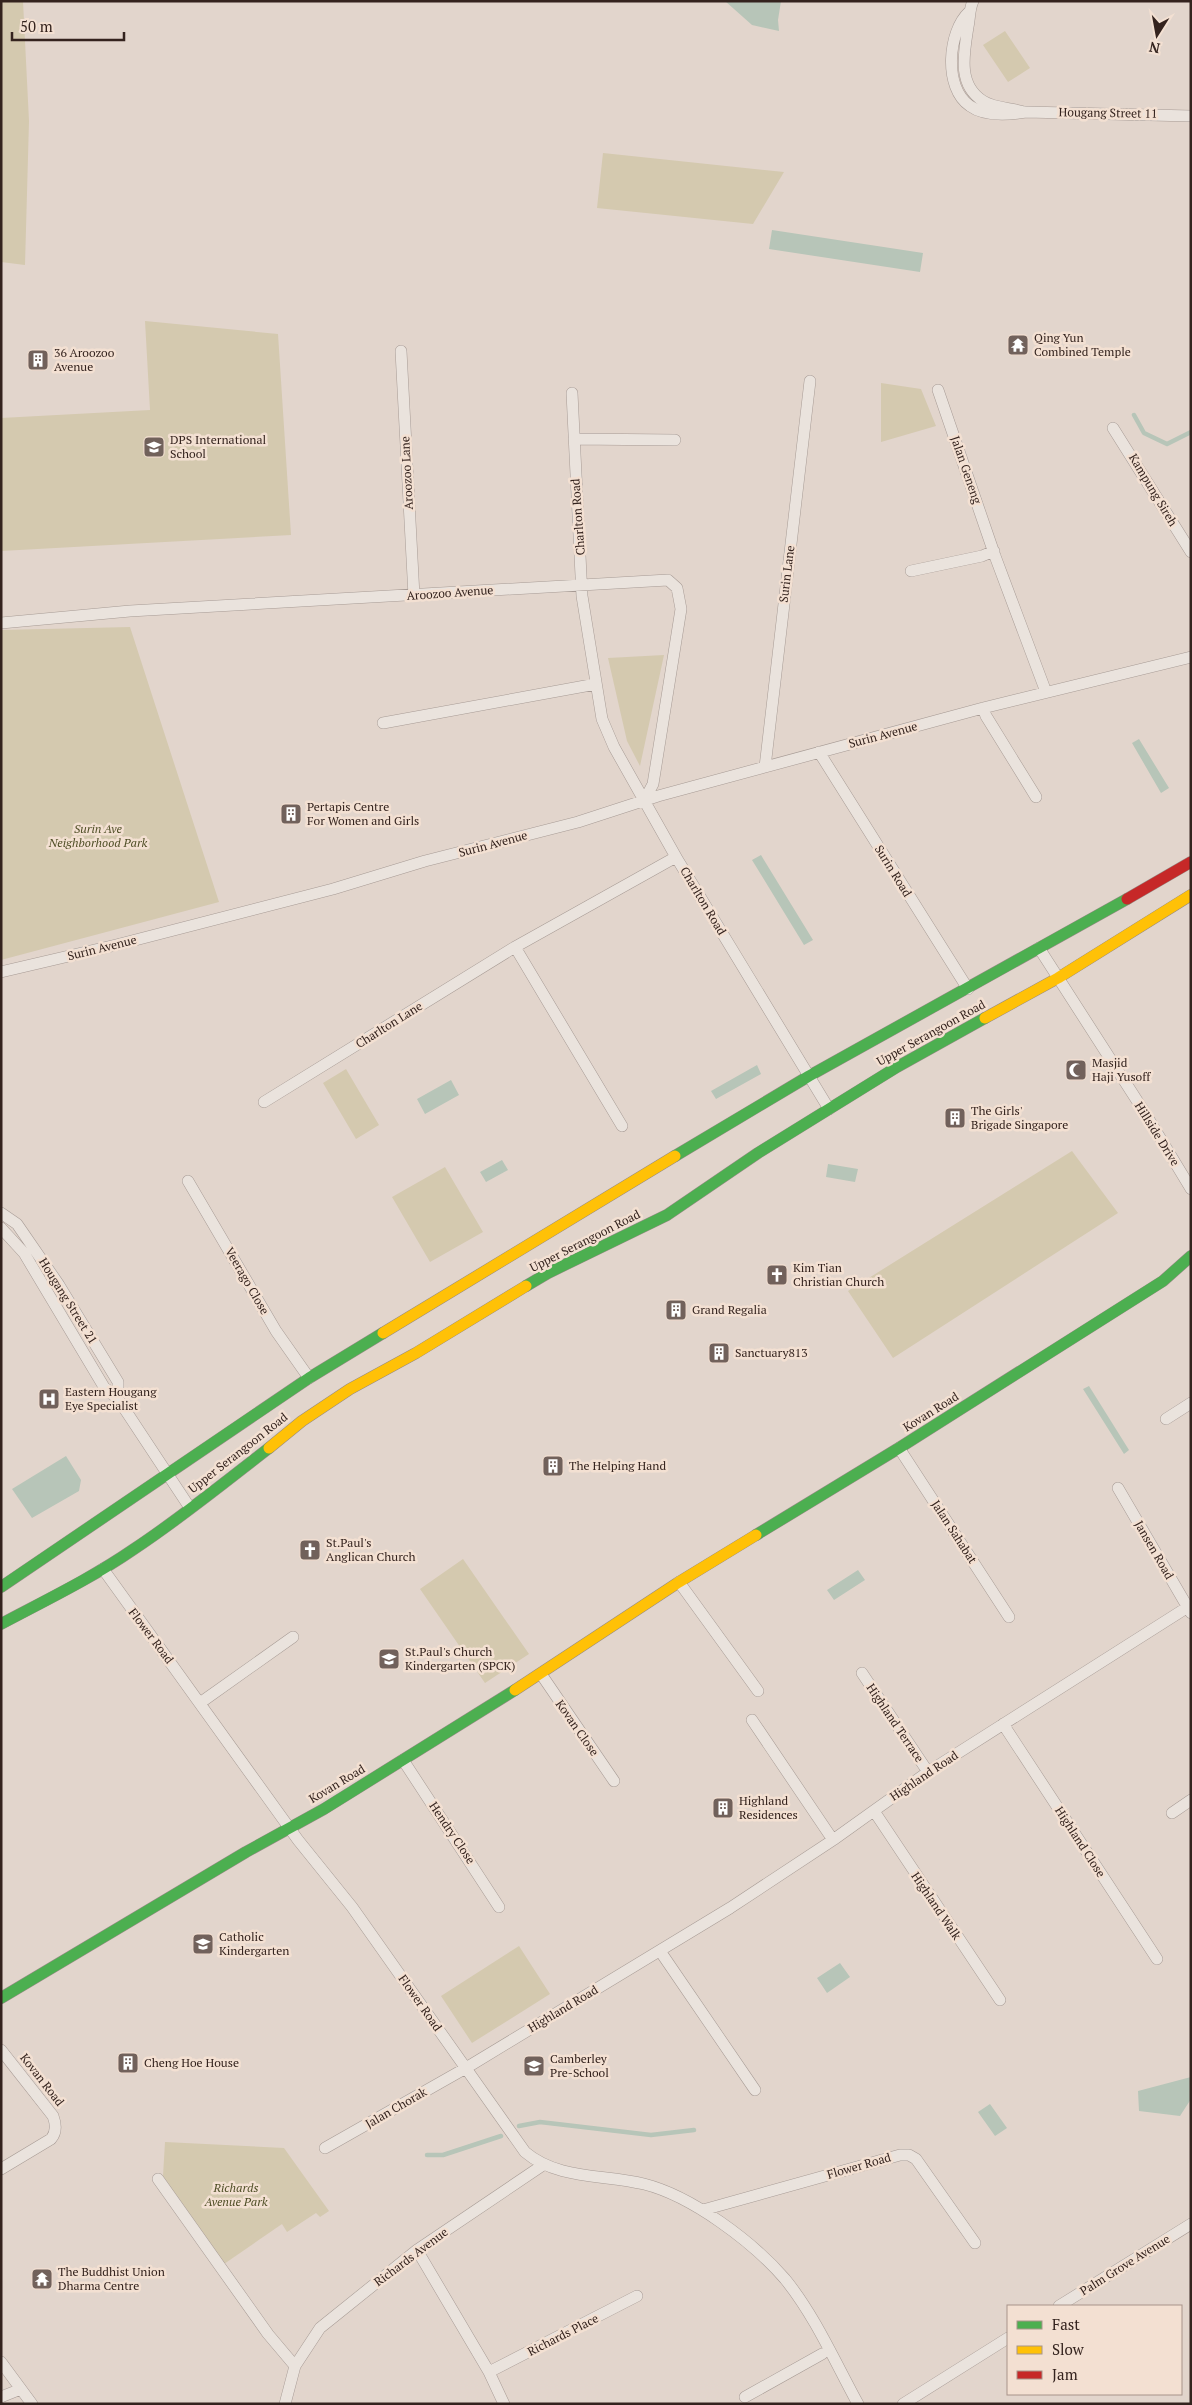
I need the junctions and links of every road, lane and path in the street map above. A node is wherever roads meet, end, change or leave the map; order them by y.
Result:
1 (971, 7) edge
2 (1191, 116) edge
3 (401, 351) dead end
4 (810, 381) dead end
5 (938, 390) dead end
6 (572, 393) dead end
7 (1113, 428) dead end
8 (574, 439) junction
9 (675, 440) dead end
10 (994, 551) junction
11 (1191, 552) edge
12 (911, 571) dead end
13 (581, 585) junction
14 (414, 596) junction
15 (1, 623) edge
16 (1191, 657) edge
17 (596, 684) junction
18 (1046, 692) junction
19 (983, 708) junction
20 (383, 723) dead end
21 (819, 752) junction
22 (765, 767) junction
23 (1036, 797) dead end
24 (644, 801) junction
25 (676, 857) junction
26 (1191, 862) edge
27 (1191, 895) edge
28 (515, 947) junction
29 (1039, 948) junction
30 (1, 972) edge
31 (1058, 978) junction
32 (968, 989) junction
33 (809, 1076) junction
34 (264, 1102) dead end
35 (829, 1109) junction
36 (622, 1126) dead end
37 (188, 1181) dead end
38 (1191, 1189) edge
39 (1, 1213) edge
40 (1, 1228) edge
41 (1191, 1256) edge
42 (309, 1378) junction
43 (118, 1398) junction
44 (1191, 1403) edge
45 (1166, 1419) dead end
46 (900, 1448) junction
47 (167, 1475) junction
48 (1118, 1488) dead end
49 (190, 1508) junction
50 (103, 1569) junction
51 (680, 1582) junction
52 (1, 1587) edge
53 (1190, 1608) edge
54 (1009, 1617) dead end
55 (1, 1624) edge
56 (293, 1637) dead end
57 (862, 1673) dead end
58 (541, 1674) junction
59 (758, 1691) dead end
60 (200, 1703) junction
61 (752, 1720) dead end
62 (1003, 1724) junction
63 (403, 1760) junction
64 (928, 1772) junction
65 (614, 1781) dead end
66 (1191, 1800) edge
67 (874, 1811) junction
68 (1172, 1813) dead end
69 (290, 1827) junction
70 (833, 1840) junction
71 (500, 1907) dead end
72 (660, 1951) junction
73 (1157, 1959) dead end
74 (1, 1998) edge
75 (1000, 2000) dead end
76 (1, 2050) edge
77 (466, 2068) junction
78 (755, 2090) dead end
79 (326, 2148) dead end
80 (543, 2165) junction
81 (1, 2168) edge
82 (158, 2178) dead end
83 (703, 2210) junction
84 (1191, 2224) edge
85 (975, 2243) dead end
86 (416, 2250) junction
87 (638, 2296) dead end
88 (1061, 2305) edge
89 (1007, 2339) edge
90 (822, 2354) dead end
91 (1, 2362) edge
92 (295, 2366) junction
93 (489, 2372) junction
94 (20, 2389) junction
95 (1, 2397) edge
96 (745, 2397) dead end
97 (32, 2404) edge
98 (285, 2404) edge
99 (504, 2404) edge
100 (858, 2404) edge
101 (903, 2404) edge

1 - 2 street, Hougang Street 11
3 - 14 street, Aroozoo Lane
4 - 22 street, Surin Lane
5 - 10 street, Jalan Geneng
6 - 8 street, Charlton Road
7 - 11 street, Kampung Sireh
8 - 9 street
8 - 13 street, Charlton Road
10 - 12 street
10 - 18 street, Jalan Geneng
13 - 14 street, Aroozoo Avenue
13 - 17 street, Charlton Road
13 - 24 street, Aroozoo Avenue
14 - 15 street, Aroozoo Avenue
16 - 18 street, Surin Avenue
17 - 20 street
17 - 24 street, Charlton Road
18 - 19 street, Surin Avenue
19 - 21 street, Surin Avenue
19 - 23 street
21 - 22 street, Surin Avenue
21 - 32 street, Surin Road
22 - 24 street, Surin Avenue
24 - 25 street, Charlton Road
24 - 30 street, Surin Avenue
25 - 28 street, Charlton Lane
25 - 33 street, Charlton Road
26 - 29 main road, Upper Serangoon Road
27 - 31 main road, Upper Serangoon Road
28 - 34 street, Charlton Lane
28 - 36 street
29 - 31 street, Hillside Drive
29 - 32 main road, Upper Serangoon Road
31 - 35 main road, Upper Serangoon Road
31 - 38 street, Hillside Drive
32 - 33 main road, Upper Serangoon Road
33 - 35 street, Charlton Road
33 - 42 main road, Upper Serangoon Road
35 - 49 main road, Upper Serangoon Road
37 - 42 street, Veerago Close
39 - 43 street, Hougang Street 21
40 - 43 street, Hougang Street 21
41 - 46 main road, Kovan Road
42 - 47 main road, Upper Serangoon Road
43 - 47 street, Hougang Street 21
44 - 45 street
46 - 51 main road, Kovan Road
46 - 54 street, Jalan Sahabat
47 - 49 street, Hougang Street 21
47 - 52 main road, Upper Serangoon Road
48 - 53 street, Jansen Road
49 - 50 main road, Upper Serangoon Road
50 - 55 main road, Upper Serangoon Road
50 - 60 street, Flower Road
51 - 58 main road, Kovan Road
51 - 59 street
53 - 62 street, Highland Road
56 - 60 street
57 - 64 street, Highland Terrace
58 - 63 main road, Kovan Road
58 - 65 street, Kovan Close
60 - 69 street, Flower Road
61 - 70 street
62 - 64 street, Highland Road
62 - 73 street, Highland Close
63 - 69 main road, Kovan Road
63 - 71 street, Hendry Close
64 - 67 street, Highland Road
66 - 68 street
67 - 70 street, Highland Road
67 - 75 street, Highland Walk
69 - 74 main road, Kovan Road
69 - 77 street, Flower Road
70 - 72 street, Highland Road
72 - 77 street, Highland Road
72 - 78 street
76 - 81 street, Kovan Road
77 - 79 street, Jalan Chorak
77 - 80 street, Flower Road
80 - 83 street, Flower Road
80 - 86 street, Richards Avenue
82 - 92 street
83 - 85 street, Flower Road
83 - 100 street, Flower Road
84 - 88 street, Palm Grove Avenue
86 - 92 street, Richards Avenue
86 - 93 street
87 - 93 street, Richards Place
89 - 101 street
90 - 96 street
91 - 94 street
92 - 98 street, Richards Avenue
93 - 99 street
94 - 95 street
94 - 97 street

